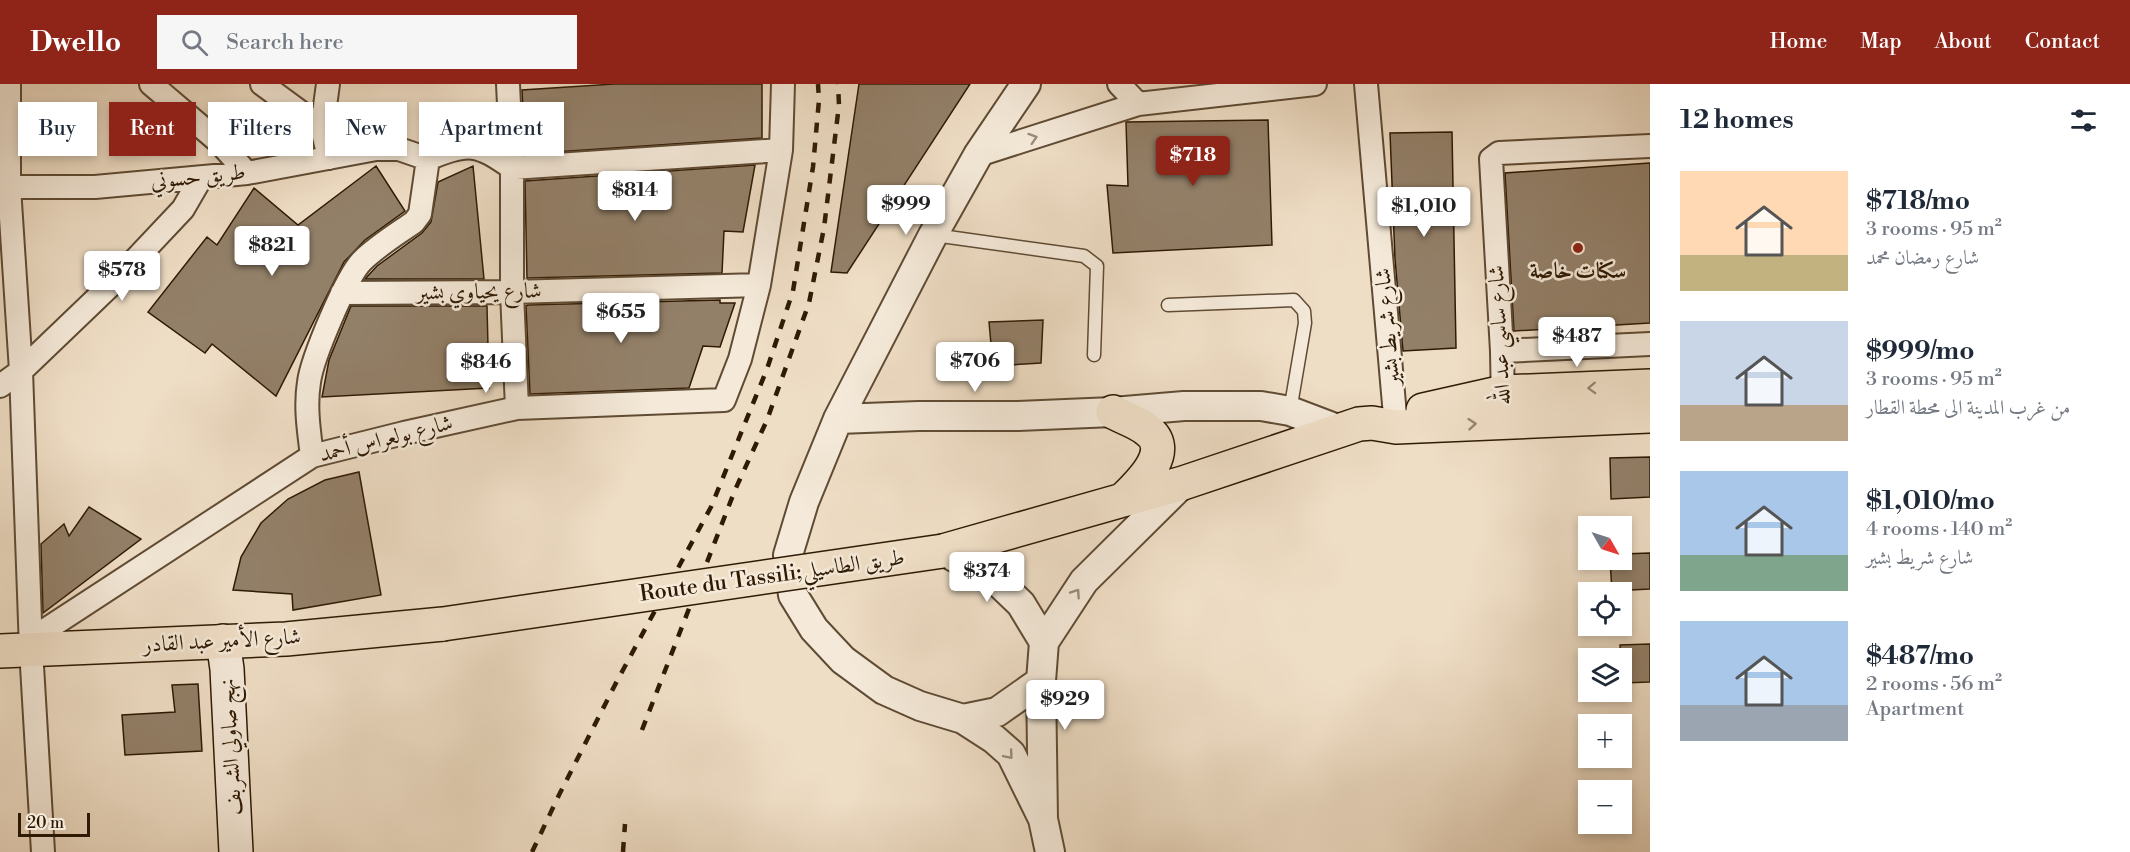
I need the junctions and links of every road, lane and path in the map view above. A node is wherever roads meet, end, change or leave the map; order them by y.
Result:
1 (9, 84) edge
2 (152, 84) edge
3 (262, 84) edge
4 (328, 84) edge
5 (508, 84) edge
6 (783, 84) edge
7 (1026, 84) edge
8 (1119, 84) edge
9 (1315, 84) edge
10 (1366, 84) edge
11 (1138, 104) junction
12 (322, 128) junction
13 (1650, 146) edge
14 (781, 150) junction
15 (978, 155) junction
16 (329, 158) junction
17 (429, 159) junction
18 (512, 168) junction
19 (247, 173) junction
20 (201, 178) junction
21 (4, 187) edge
22 (933, 235) junction
23 (759, 285) junction
24 (512, 292) junction
25 (342, 293) junction
26 (1168, 305) dead end
27 (1650, 344) edge
28 (1502, 351) junction
29 (1094, 355) dead end
30 (21, 371) junction
31 (0, 386) edge
32 (1650, 386) edge
33 (1504, 407) junction
34 (517, 408) junction
35 (1290, 411) junction
36 (1113, 412) junction
37 (1650, 417) edge
38 (838, 419) junction
39 (1388, 421) junction
40 (1340, 430) junction
41 (312, 456) junction
42 (1183, 483) junction
43 (1121, 502) junction
44 (943, 551) junction
45 (443, 624) joint
46 (223, 641) junction
47 (1044, 642) junction
48 (20, 647) edge
49 (1041, 681) junction
50 (963, 719) junction
51 (1043, 819) junction
52 (44, 852) edge
53 (236, 852) edge
54 (1050, 852) edge

1 - 21 street
2 - 19 street
3 - 12 street
4 - 12 street
5 - 18 street
6 - 14 street, شارع بولعراس أحمد
7 - 15 street
8 - 11 street
9 - 11 street
10 - 39 street, شارع شريط بشير
15 -> 11 street
12 - 16 street
13 - 28 street, شارع ساسي عبد الله
14 - 18 street
14 - 23 street, شارع بولعراس أحمد
15 - 22 street
16 - 17 street, طريق حسوني
16 - 19 street, طريق حسوني
17 - 18 street
17 - 25 street
18 - 24 street
19 - 20 street, طريق حسوني
20 - 21 street, طريق حسوني
20 - 30 street
21 - 30 street
22 - 29 lane
22 - 38 street
23 - 24 street, شارع يحياوي بشير
23 - 34 street, شارع بولعراس أحمد
24 - 25 street, شارع يحياوي بشير
24 - 34 street
25 - 41 street
26 - 35 lane
27 - 28 street
28 - 33 street, شارع ساسي عبد الله
30 - 31 street
30 - 48 street
32 -> 33 main road, Route du Tassili;طريق الطاسيلي
33 - 37 main road, Route du Tassili;طريق الطاسيلي
33 - 39 main road, Route du Tassili;طريق الطاسيلي
34 - 41 street, شارع بولعراس أحمد
35 - 36 street
35 - 40 street
36 - 38 street
36 - 43 main road
38 - 50 street
39 - 40 main road, Route du Tassili;طريق الطاسيلي
40 - 42 main road, Route du Tassili;طريق الطاسيلي
41 - 48 street, شارع بولعراس أحمد
42 - 43 main road, Route du Tassili;طريق الطاسيلي
47 -> 42 street
43 - 44 main road, Route du Tassili;طريق الطاسيلي
44 - 45 main road, Route du Tassili;طريق الطاسيلي, bridge
44 - 47 street
45 - 46 main road, شارع الأمير عبد القادر
46 - 48 main road, شارع الأمير عبد القادر
46 - 53 main road, نهج صاولي الشربف
47 - 49 street
48 - 52 street
49 - 50 street
49 - 51 street
50 -> 51 street
51 - 54 street

